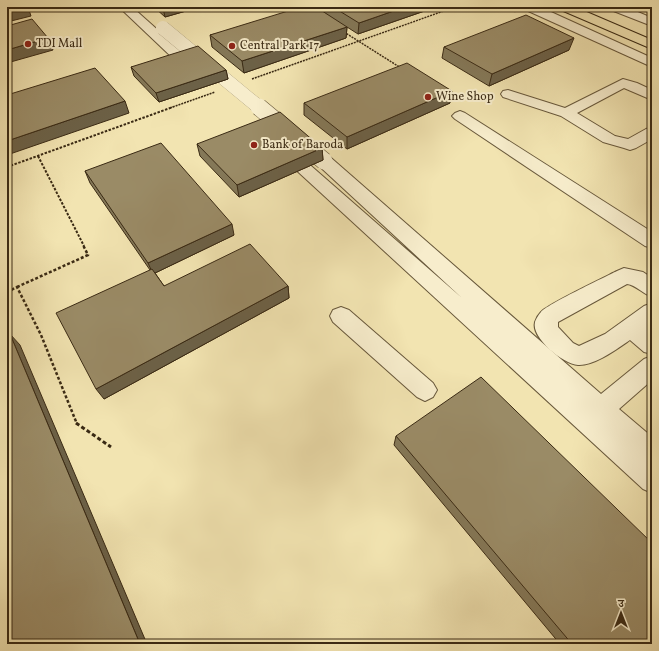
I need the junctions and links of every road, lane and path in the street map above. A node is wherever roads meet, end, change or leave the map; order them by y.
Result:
1 (125, 7) edge
2 (138, 7) edge
3 (530, 7) edge
4 (565, 7) edge
5 (588, 7) edge
6 (615, 7) edge
7 (652, 22) edge
8 (338, 28) edge
9 (157, 29) junction
10 (652, 34) edge
11 (652, 45) edge
12 (184, 60) edge
13 (652, 63) edge
14 (403, 69) edge
15 (211, 85) edge
16 (508, 94) dead end
17 (652, 96) edge
18 (228, 100) dead end
19 (566, 113) junction
20 (460, 116) dead end
21 (652, 132) edge
22 (38, 156) dead end
23 (314, 165) junction
24 (652, 241) edge
25 (17, 287) junction
26 (652, 289) edge
27 (7, 292) edge
28 (652, 312) edge
29 (340, 316) dead end
30 (630, 327) junction
31 (652, 345) edge
32 (652, 366) edge
33 (425, 390) dead end
34 (600, 410) junction
35 (111, 447) dead end
36 (652, 453) edge
37 (652, 480) edge

1 - 9 street
2 - 9 street
3 - 13 street
4 - 11 main road
5 - 10 main road
6 - 7 street
8 - 14 path
9 - 12 street
9 - 23 street, bridge
15 - 18 street
16 - 19 street
17 - 19 street
19 - 21 street
20 - 24 street
22 - 25 path
23 - 34 street
23 - 37 street
25 - 27 path
25 - 35 path
26 - 30 street
28 - 30 street
29 - 33 street
30 - 31 street
32 - 34 street
34 - 36 street

